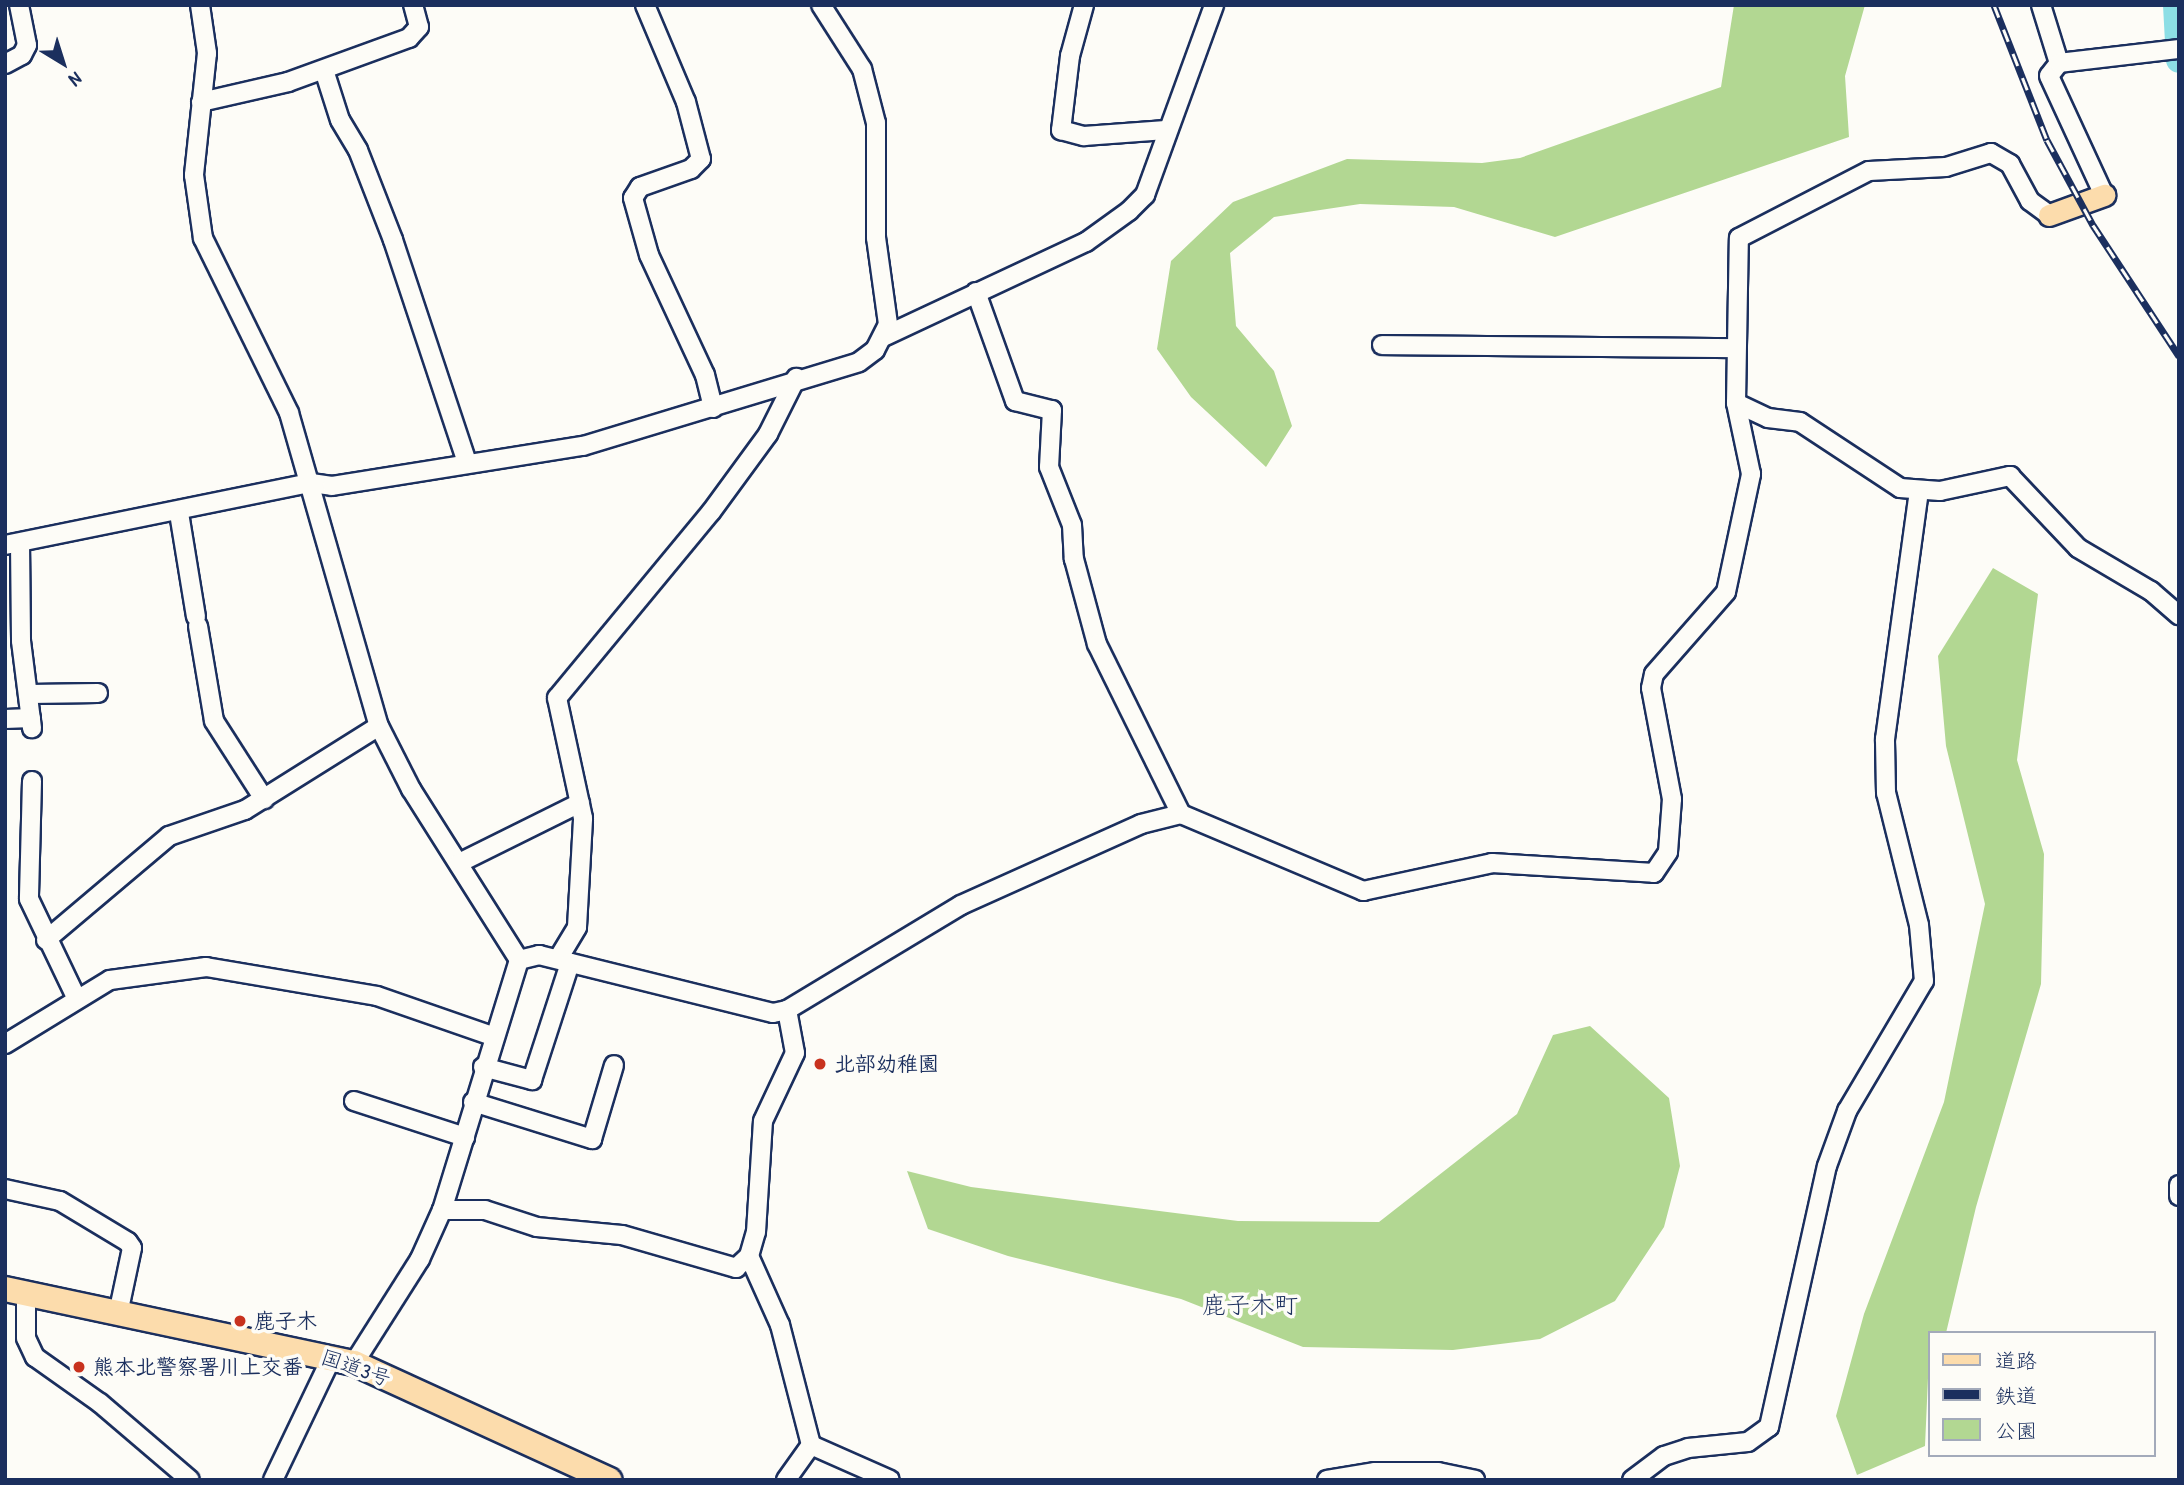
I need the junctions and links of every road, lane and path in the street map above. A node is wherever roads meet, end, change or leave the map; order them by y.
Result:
1 (19, 5) edge
2 (200, 5) edge
3 (413, 5) edge
4 (645, 5) edge
5 (821, 5) edge
6 (1084, 5) edge
7 (1214, 5) edge
8 (2041, 5) edge
9 (2174, 49) edge
10 (2059, 63) junction
11 (5, 64) edge
12 (324, 70) junction
13 (201, 102) junction
14 (1166, 130) junction
15 (2104, 195) joint
16 (2049, 215) joint
17 (976, 292) junction
18 (884, 336) junction
19 (1381, 345) dead end
20 (1735, 348) junction
21 (796, 378) junction
22 (1736, 403) junction
23 (713, 408) junction
24 (467, 462) junction
25 (311, 483) junction
26 (1919, 491) junction
27 (179, 513) junction
28 (12, 544) edge
29 (2179, 615) edge
30 (97, 693) dead end
31 (30, 694) junction
32 (5, 719) edge
33 (379, 726) junction
34 (32, 781) dead end
35 (264, 799) junction
36 (580, 803) junction
37 (1181, 814) junction
38 (459, 863) junction
39 (46, 940) junction
40 (519, 960) junction
41 (564, 961) junction
42 (76, 997) junction
43 (787, 1010) junction
44 (492, 1036) junction
45 (5, 1044) edge
46 (614, 1065) dead end
47 (483, 1067) junction
48 (354, 1101) dead end
49 (473, 1102) junction
50 (465, 1137) junction
51 (2179, 1185) edge
52 (5, 1189) edge
53 (2179, 1196) edge
54 (442, 1210) junction
55 (748, 1256) junction
56 (15, 1292) edge
57 (119, 1309) junction
58 (343, 1360) junction
59 (811, 1445) junction
60 (190, 1480) edge
61 (273, 1480) edge
62 (609, 1480) edge
63 (786, 1480) edge
64 (890, 1480) edge
65 (1327, 1480) edge
66 (1475, 1480) edge
67 (1632, 1480) edge

1 - 11 street
2 - 13 street
3 - 12 street
4 - 23 street
5 - 18 street
6 - 14 street
7 - 14 street
8 - 10 street
9 - 10 street
10 - 15 street
12 - 13 street
12 - 24 street
13 - 25 street
14 - 17 street
15 - 16 main road
16 - 20 street
17 - 18 street
17 - 37 street
18 - 21 street
19 - 20 street
20 - 22 street
21 - 23 street
21 - 36 street
22 - 26 street
22 - 37 street
23 - 24 street
24 - 25 street
25 - 27 street
25 - 33 street
26 - 29 street
26 - 67 street
27 - 28 street
27 - 35 street
28 - 31 street
30 - 31 street
31 - 32 street
33 - 35 street
33 - 38 street
34 - 39 street
35 - 39 street
36 - 38 street
36 - 41 street
37 - 43 street
38 - 40 street
39 - 42 street
40 - 41 street
40 - 44 street
41 - 43 street
41 - 47 street
42 - 44 street
42 - 45 street
43 - 55 street
44 - 47 street
46 - 49 street
47 - 49 street
48 - 50 street
49 - 50 street
50 - 54 street
51 - 53 street
52 - 57 street
54 - 55 street
54 - 58 street
55 - 59 street
56 - 57 highway, 国道3号
56 - 60 street
57 - 58 highway, 国道3号
58 - 61 street
58 - 62 highway, 国道3号
59 - 63 street
59 - 64 street
65 - 66 street

